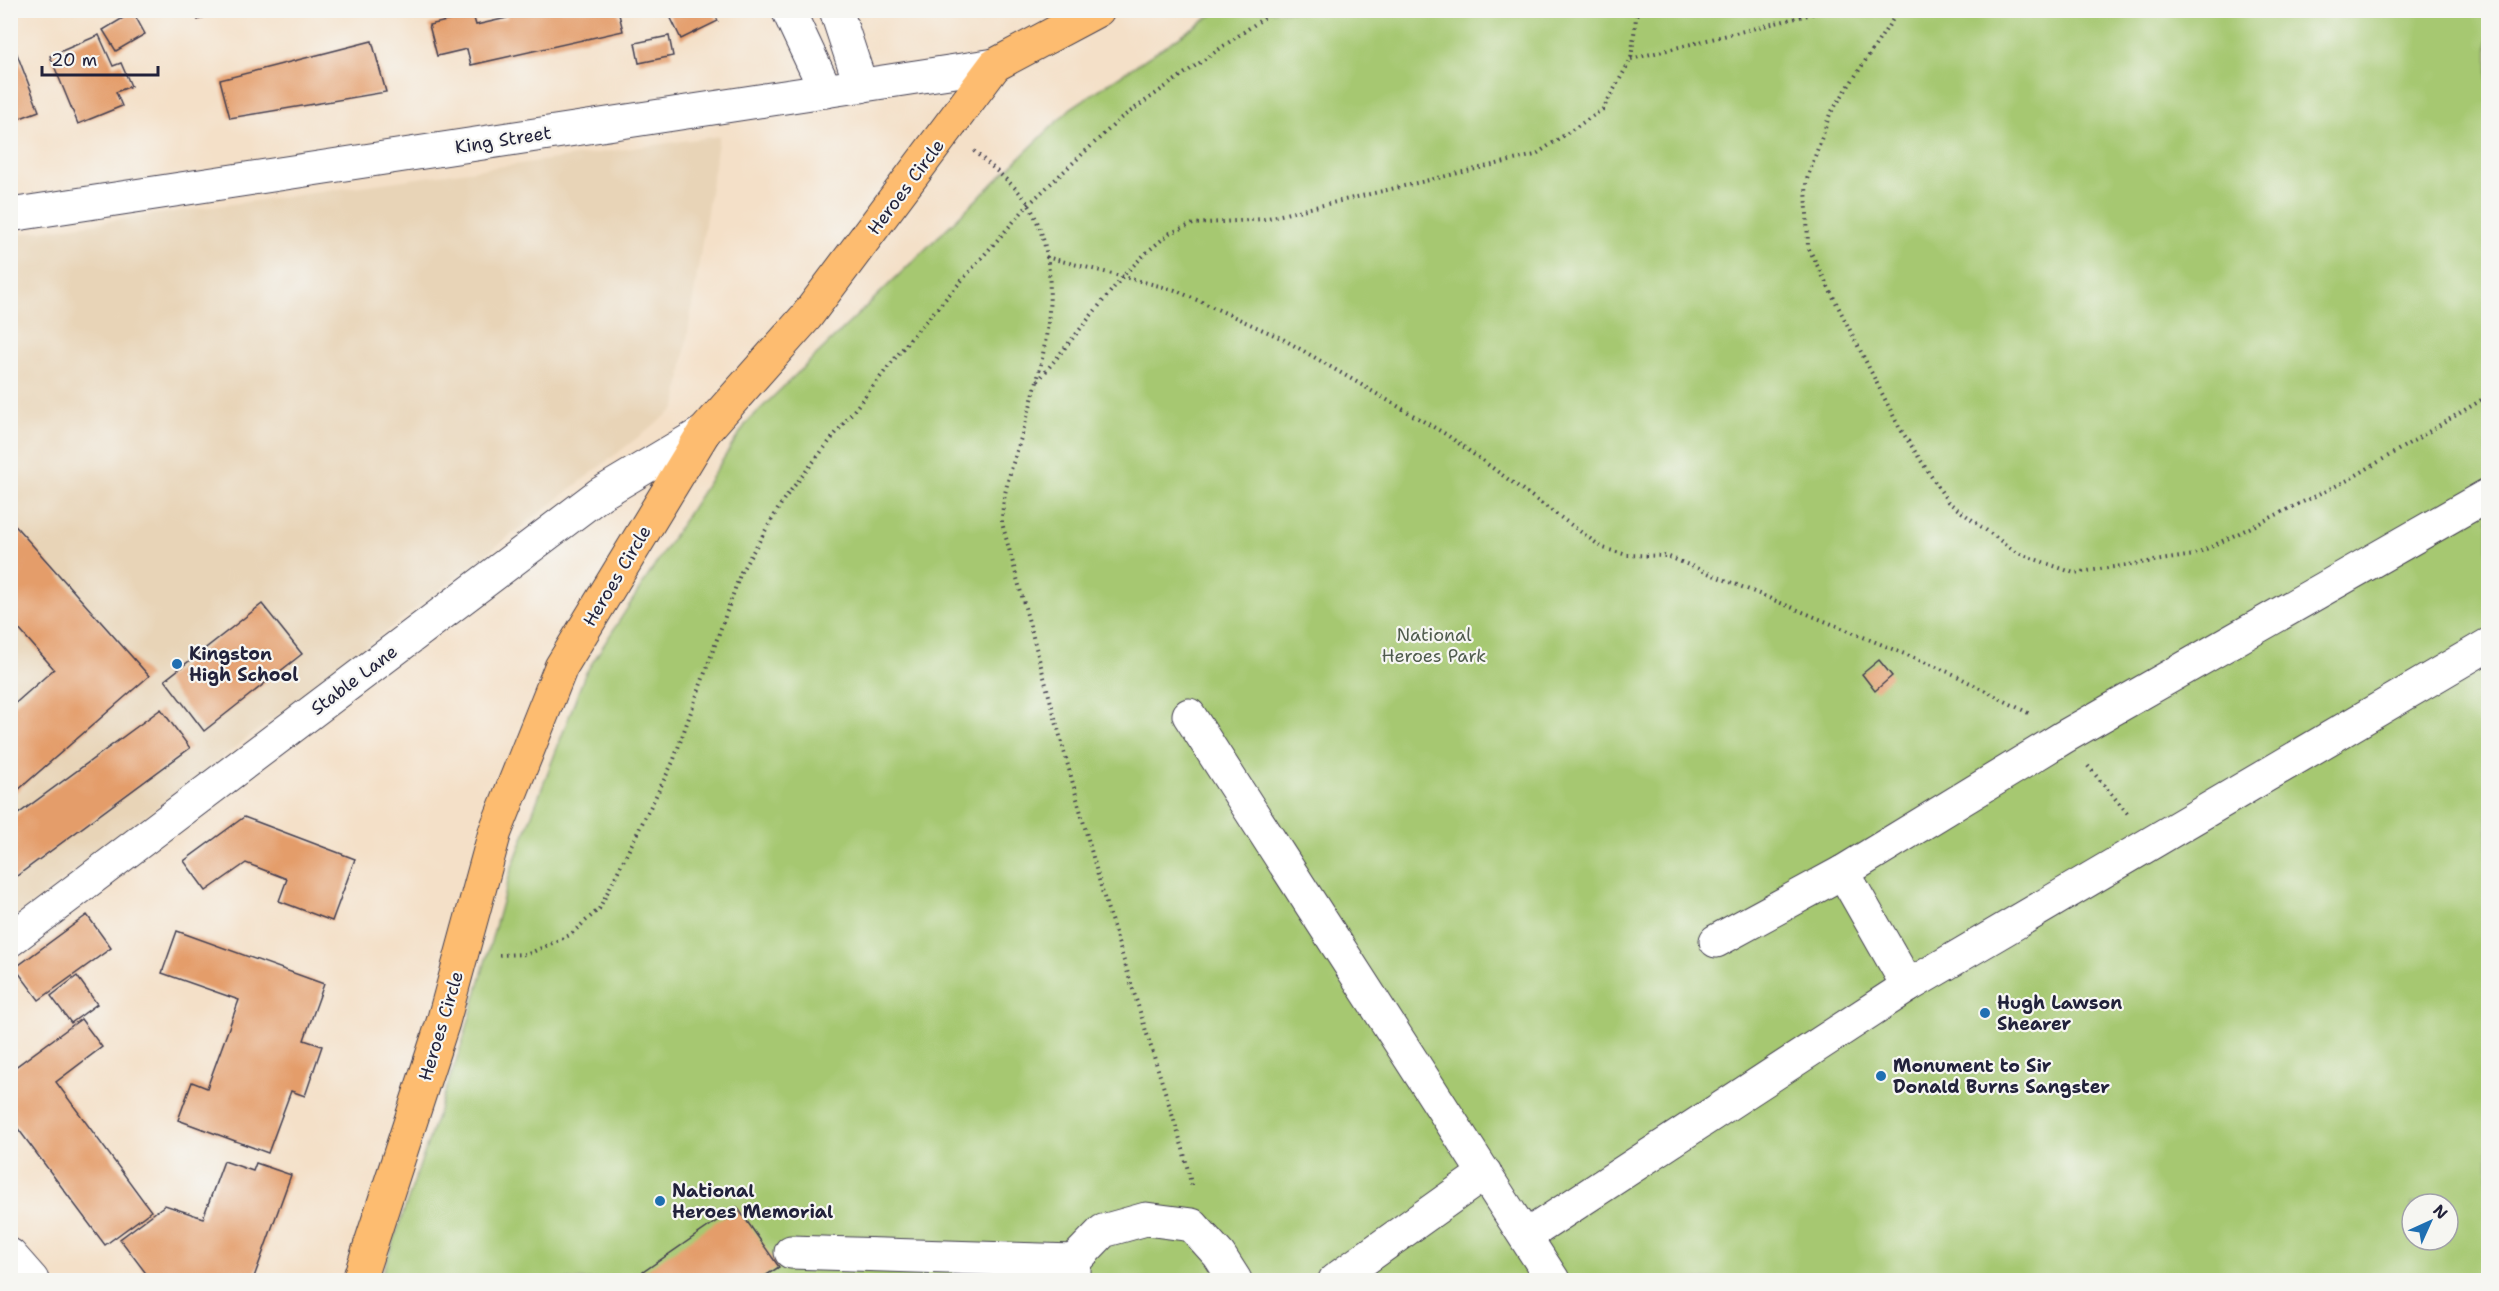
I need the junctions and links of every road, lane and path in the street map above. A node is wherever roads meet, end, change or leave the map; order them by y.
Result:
1 (788, 10) edge
2 (836, 10) edge
3 (1098, 10) edge
4 (1275, 10) edge
5 (1637, 10) edge
6 (1828, 10) edge
7 (1899, 10) edge
8 (1631, 59) junction
9 (995, 65) junction
10 (861, 86) junction
11 (826, 91) junction
12 (950, 128) junction
13 (1029, 204) junction
14 (10, 214) edge
15 (1046, 257) junction
16 (1124, 275) junction
17 (1038, 382) junction
18 (2488, 396) edge
19 (704, 432) junction
20 (2488, 495) edge
21 (2488, 645) edge
22 (1189, 716) dead end
23 (2064, 738) junction
24 (2152, 842) junction
25 (1844, 872) junction
26 (10, 940) edge
27 (1716, 941) dead end
28 (462, 957) junction
29 (1908, 986) junction
30 (1485, 1173) junction
31 (1192, 1225) junction
32 (1526, 1236) junction
33 (791, 1252) dead end
34 (10, 1255) edge
35 (974, 1269) edge
36 (1074, 1271) edge
37 (32, 1281) edge
38 (359, 1281) edge
39 (1235, 1281) edge
40 (1335, 1281) edge
41 (1553, 1281) edge

1 - 11 street
2 - 10 street
3 - 9 main road, Heroes Circle
4 - 13 path
5 - 8 path
6 - 8 path
7 - 18 path
8 - 16 path
9 - 10 street, King Street
9 - 12 main road, Heroes Circle
10 - 11 street, King Street
11 - 14 street, King Street
12 - 13 path
12 - 19 main road, Heroes Circle
13 - 15 path
13 - 28 path
15 - 16 path
15 - 17 path
16 - 17 path
16 - 23 path
17 - 31 path
19 - 26 street, Stable Lane
19 - 28 main road, Heroes Circle
20 - 23 street
21 - 24 street
22 - 30 street
23 - 24 path
23 - 25 street
24 - 29 street
25 - 27 street
25 - 29 street
28 - 38 main road, Heroes Circle
29 - 32 street
30 - 32 street
30 - 40 street
31 - 36 street
31 - 39 street
32 - 41 street
33 - 35 street
34 - 37 street
35 - 36 street

